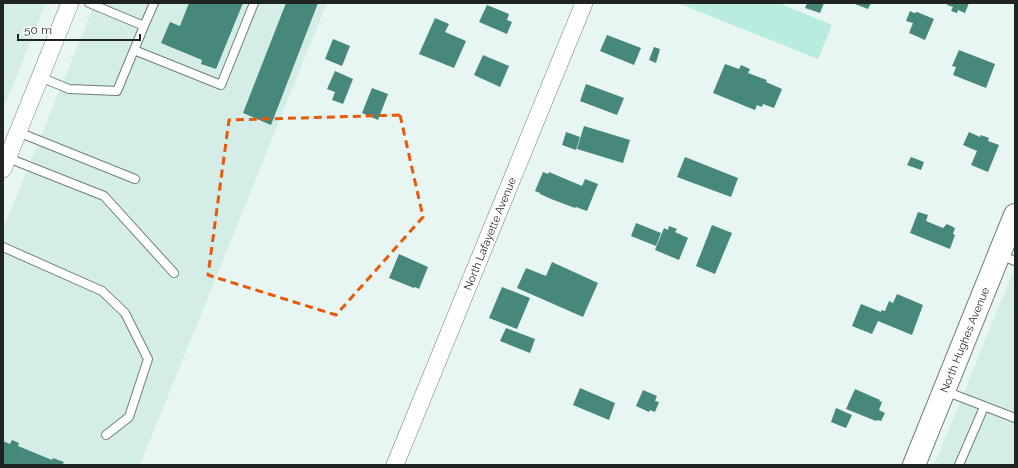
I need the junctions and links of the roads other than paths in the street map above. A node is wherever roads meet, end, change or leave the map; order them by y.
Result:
1 (70, 3) edge
2 (89, 3) edge
3 (154, 3) edge
4 (254, 3) edge
5 (584, 3) edge
6 (144, 26) junction
7 (134, 50) junction
8 (40, 77) junction
9 (18, 132) junction
10 (5, 164) edge
11 (135, 179) dead end
12 (1015, 216) edge
13 (3, 247) edge
14 (1007, 258) edge
15 (174, 272) dead end
16 (944, 391) junction
17 (984, 406) junction
18 (1014, 416) edge
19 (106, 435) dead end
20 (395, 465) edge
21 (914, 465) edge
22 (959, 465) edge

1 - 8 street
2 - 6 lane
3 - 6 lane
4 - 7 lane
5 - 20 street, North Lafayette Avenue
6 - 7 lane
7 - 8 lane
8 - 9 street
9 - 10 street
9 - 11 lane
10 - 15 lane
12 - 14 street, North Hughes Avenue
13 - 19 lane
14 - 16 street, North Hughes Avenue
16 - 17 lane
16 - 21 street, North Hughes Avenue
17 - 18 lane
17 - 22 lane

